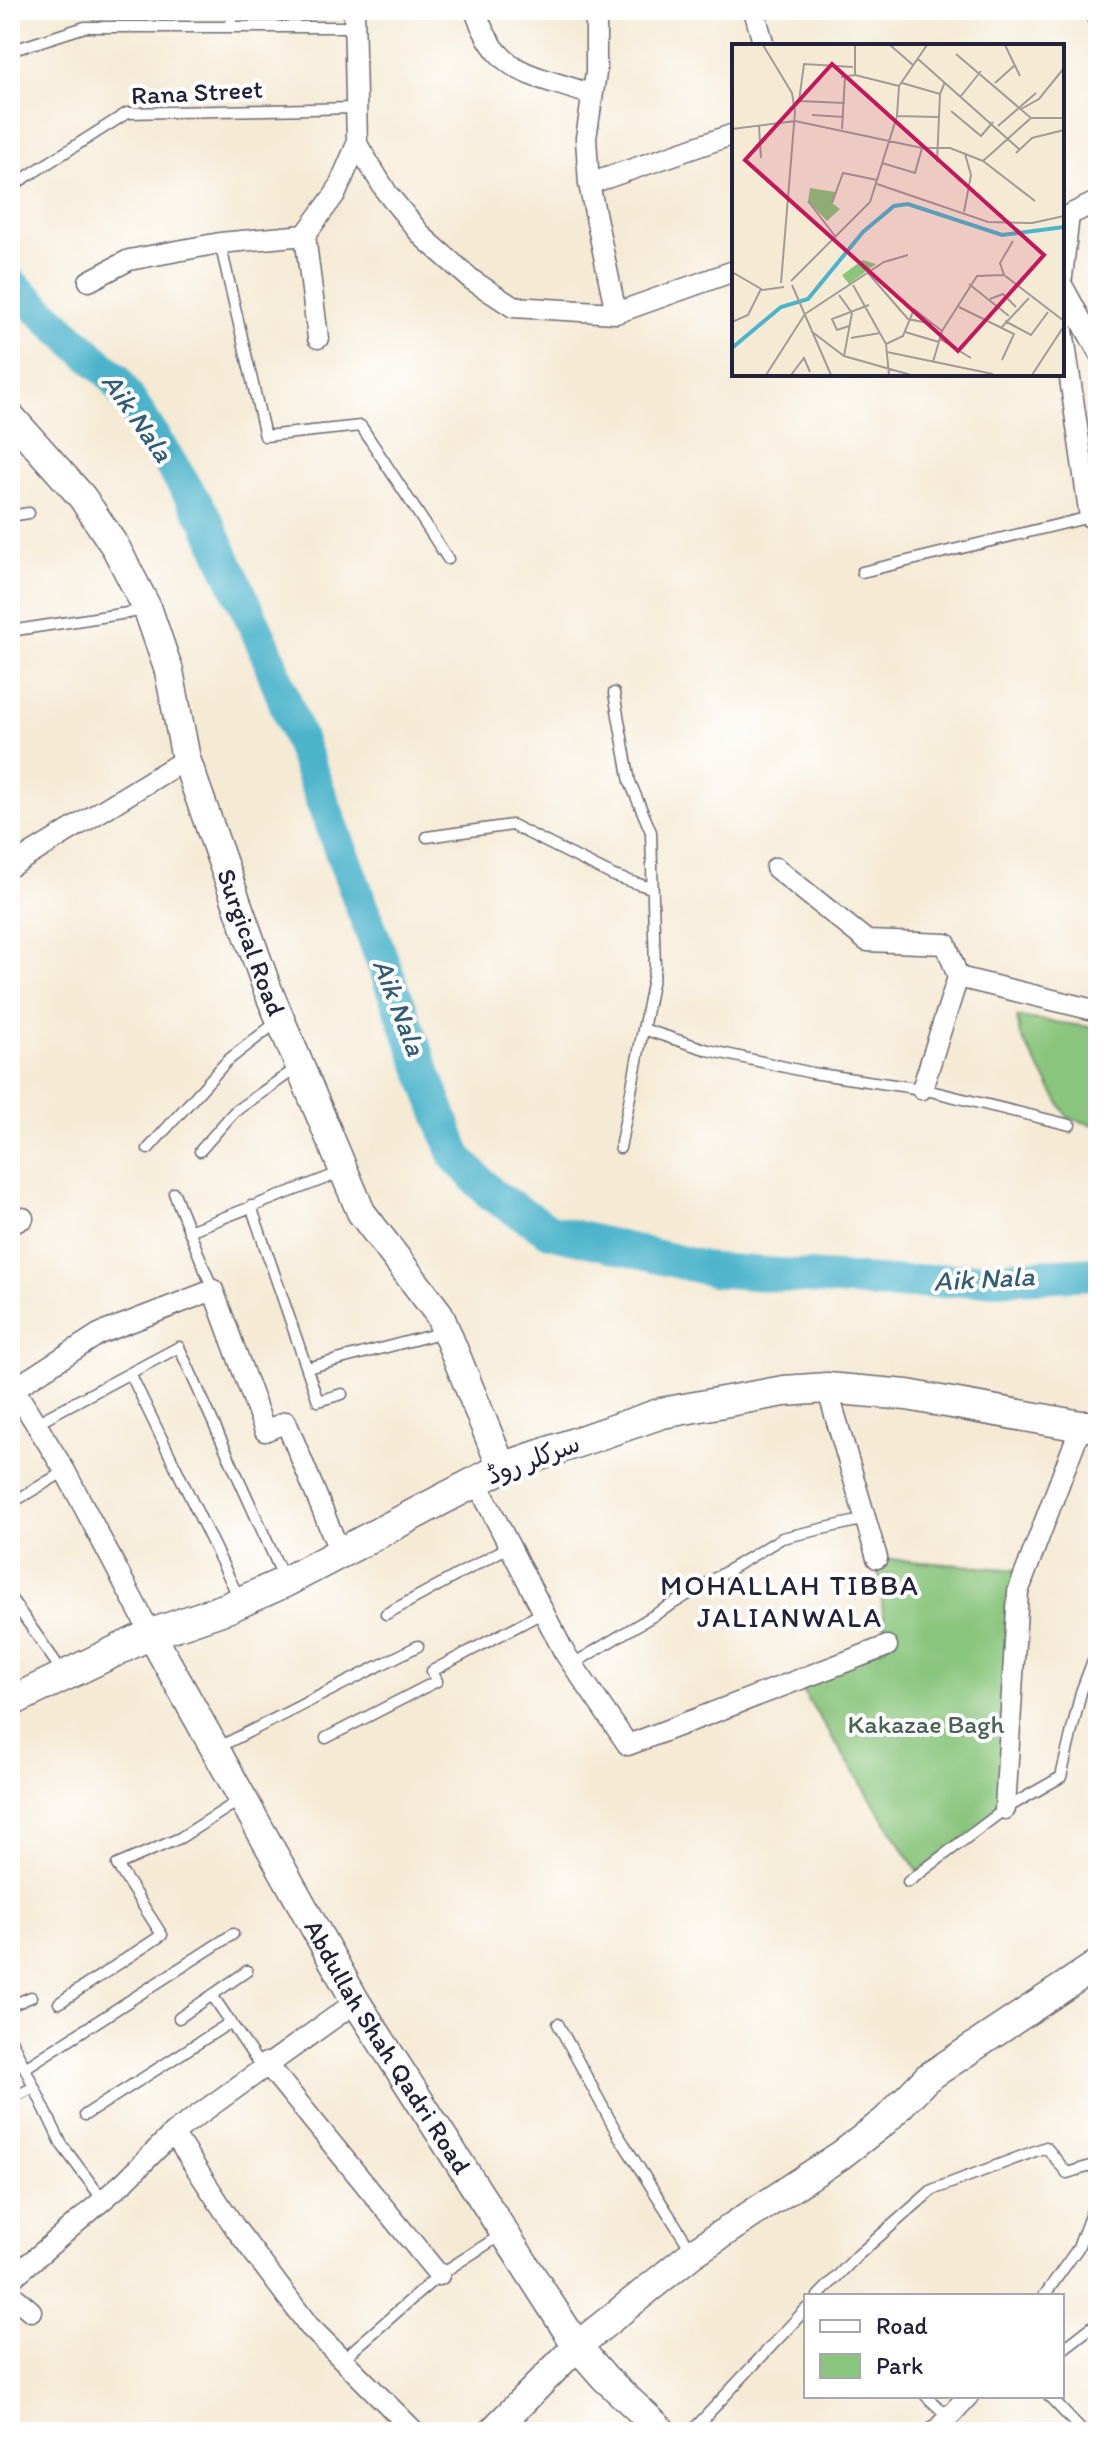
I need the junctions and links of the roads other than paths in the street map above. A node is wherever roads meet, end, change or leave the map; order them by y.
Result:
1 (232, 10) edge
2 (475, 10) edge
3 (596, 10) edge
4 (754, 10) edge
5 (1095, 10) edge
6 (354, 18) edge
7 (1098, 19) edge
8 (231, 27) junction
9 (763, 44) edge
10 (10, 51) edge
11 (592, 95) junction
12 (355, 108) junction
13 (732, 135) edge
14 (357, 144) junction
15 (589, 184) junction
16 (12, 186) dead end
17 (1098, 201) edge
18 (1066, 213) edge
19 (305, 235) junction
20 (220, 243) junction
21 (1064, 245) edge
22 (732, 272) edge
23 (89, 281) dead end
24 (1064, 289) edge
25 (616, 313) junction
26 (1064, 335) edge
27 (318, 338) dead end
28 (1098, 351) edge
29 (10, 416) edge
30 (29, 513) dead end
31 (10, 516) edge
32 (1094, 517) edge
33 (448, 559) dead end
34 (862, 572) dead end
35 (148, 610) junction
36 (10, 631) edge
37 (614, 693) dead end
38 (186, 759) junction
39 (427, 837) dead end
40 (10, 867) edge
41 (776, 868) dead end
42 (651, 888) junction
43 (958, 977) junction
44 (1098, 1011) edge
45 (280, 1020) junction
46 (643, 1029) junction
47 (300, 1066) junction
48 (922, 1089) junction
49 (1070, 1125) dead end
50 (620, 1148) dead end
51 (148, 1149) dead end
52 (200, 1151) dead end
53 (343, 1171) junction
54 (174, 1193) dead end
55 (251, 1206) junction
56 (189, 1231) junction
57 (213, 1290) junction
58 (446, 1331) junction
59 (307, 1368) junction
60 (130, 1373) junction
61 (12, 1385) edge
62 (827, 1388) junction
63 (342, 1394) dead end
64 (36, 1423) junction
65 (1089, 1426) edge
66 (65, 1471) junction
67 (489, 1475) junction
68 (10, 1504) edge
69 (866, 1519) junction
70 (510, 1546) junction
71 (341, 1555) junction
72 (877, 1558) dead end
73 (285, 1582) junction
74 (10, 1597) edge
75 (241, 1602) junction
76 (544, 1612) junction
77 (386, 1614) dead end
78 (151, 1634) junction
79 (418, 1646) dead end
80 (887, 1646) dead end
81 (1098, 1647) edge
82 (573, 1664) junction
83 (65, 1676) junction
84 (10, 1702) edge
85 (326, 1738) dead end
86 (215, 1749) junction
87 (243, 1798) junction
88 (1005, 1809) junction
89 (908, 1882) dead end
90 (233, 1934) dead end
91 (1098, 1964) edge
92 (247, 1971) dead end
93 (212, 1995) junction
94 (31, 1997) dead end
95 (356, 2002) junction
96 (59, 2003) dead end
97 (10, 2006) edge
98 (179, 2018) dead end
99 (231, 2022) junction
100 (558, 2024) dead end
101 (10, 2037) edge
102 (264, 2065) junction
103 (25, 2068) junction
104 (34, 2087) junction
105 (10, 2099) edge
106 (85, 2115) dead end
107 (173, 2133) junction
108 (1098, 2167) edge
109 (98, 2193) dead end
110 (1098, 2194) edge
111 (1095, 2212) edge
112 (506, 2232) junction
113 (693, 2253) junction
114 (439, 2275) junction
115 (10, 2280) edge
116 (10, 2293) edge
117 (820, 2294) edge
118 (1045, 2294) edge
119 (31, 2311) dead end
120 (804, 2311) edge
121 (1098, 2322) edge
122 (577, 2346) junction
123 (1064, 2348) edge
124 (342, 2360) junction
125 (927, 2398) edge
126 (966, 2398) edge
127 (1051, 2398) edge
128 (942, 2425) edge
129 (646, 2427) edge
130 (415, 2432) edge
131 (492, 2432) edge
132 (691, 2432) edge
133 (1083, 2432) edge

1 - 8 lane
2 - 11 street
3 - 11 street
4 - 9 street
5 - 7 street
6 - 8 lane
6 - 12 street
8 - 10 lane
11 - 15 street
12 - 14 street
12 - 16 lane, Rana Street
13 - 15 street
14 - 19 street
14 - 25 street
15 - 25 street
17 - 18 street
18 - 21 street
19 - 20 street
19 - 27 street
20 - 23 street
20 - 33 lane
22 - 25 street
24 - 28 street
26 - 32 street
29 - 35 street, Surgical Road
30 - 31 lane
32 - 34 lane
35 - 36 lane
35 - 38 street, Surgical Road
37 - 42 lane
38 - 40 street
38 - 45 street, Surgical Road
39 - 42 lane
41 - 43 street
42 - 46 lane
43 - 44 street
43 - 48 street
45 - 47 street, Surgical Road
45 - 51 lane
46 - 48 lane
46 - 50 lane
47 - 52 lane
47 - 53 street, Surgical Road
48 - 49 lane
53 - 55 lane
53 - 58 street, Surgical Road
54 - 56 lane
55 - 56 lane
55 - 59 lane
56 - 57 lane
57 - 61 street
57 - 71 street
58 - 59 lane
58 - 67 street, Surgical Road
59 - 63 lane
60 - 64 lane
60 - 73 lane
60 - 75 lane
61 - 64 street
62 - 65 main road, سرکلر روڈ
62 - 67 main road, سرکلر روڈ
62 - 69 street
64 - 66 street
65 - 88 street
66 - 68 lane
66 - 78 street
67 - 70 street
67 - 71 main road, سرکلر روڈ
69 - 72 street
69 - 82 lane
70 - 76 street
70 - 77 lane
71 - 73 main road, سرکلر روڈ
73 - 75 main road, سرکلر روڈ
74 - 83 lane
75 - 78 main road, سرکلر روڈ
76 - 82 street
76 - 85 lane
78 - 83 main road, سرکلر روڈ
78 - 86 street, Abdullah Shah Qadri Road
79 - 86 lane
80 - 82 street
81 - 88 lane
83 - 84 main road, سرکلر روڈ
86 - 87 street, Abdullah Shah Qadri Road
87 - 95 street, Abdullah Shah Qadri Road
87 - 96 lane
88 - 89 lane
90 - 103 lane
91 - 113 street
92 - 93 lane
93 - 98 lane
93 - 99 lane
94 - 97 lane
95 - 102 street
95 - 112 street, Abdullah Shah Qadri Road
99 - 102 lane
99 - 106 lane
100 - 113 lane
101 - 103 lane
102 - 107 street
102 - 114 street
103 - 104 lane
104 - 105 lane
104 - 109 lane
107 - 115 street
107 - 124 street
108 - 117 lane
110 - 111 lane
111 - 118 lane
112 - 114 lane
112 - 122 street, Abdullah Shah Qadri Road
113 - 122 street
114 - 124 lane
116 - 119 street
120 - 132 lane
121 - 123 lane
122 - 129 street, Abdullah Shah Qadri Road
122 - 131 street
124 - 130 street
125 - 128 lane
126 - 128 street
127 - 133 lane

